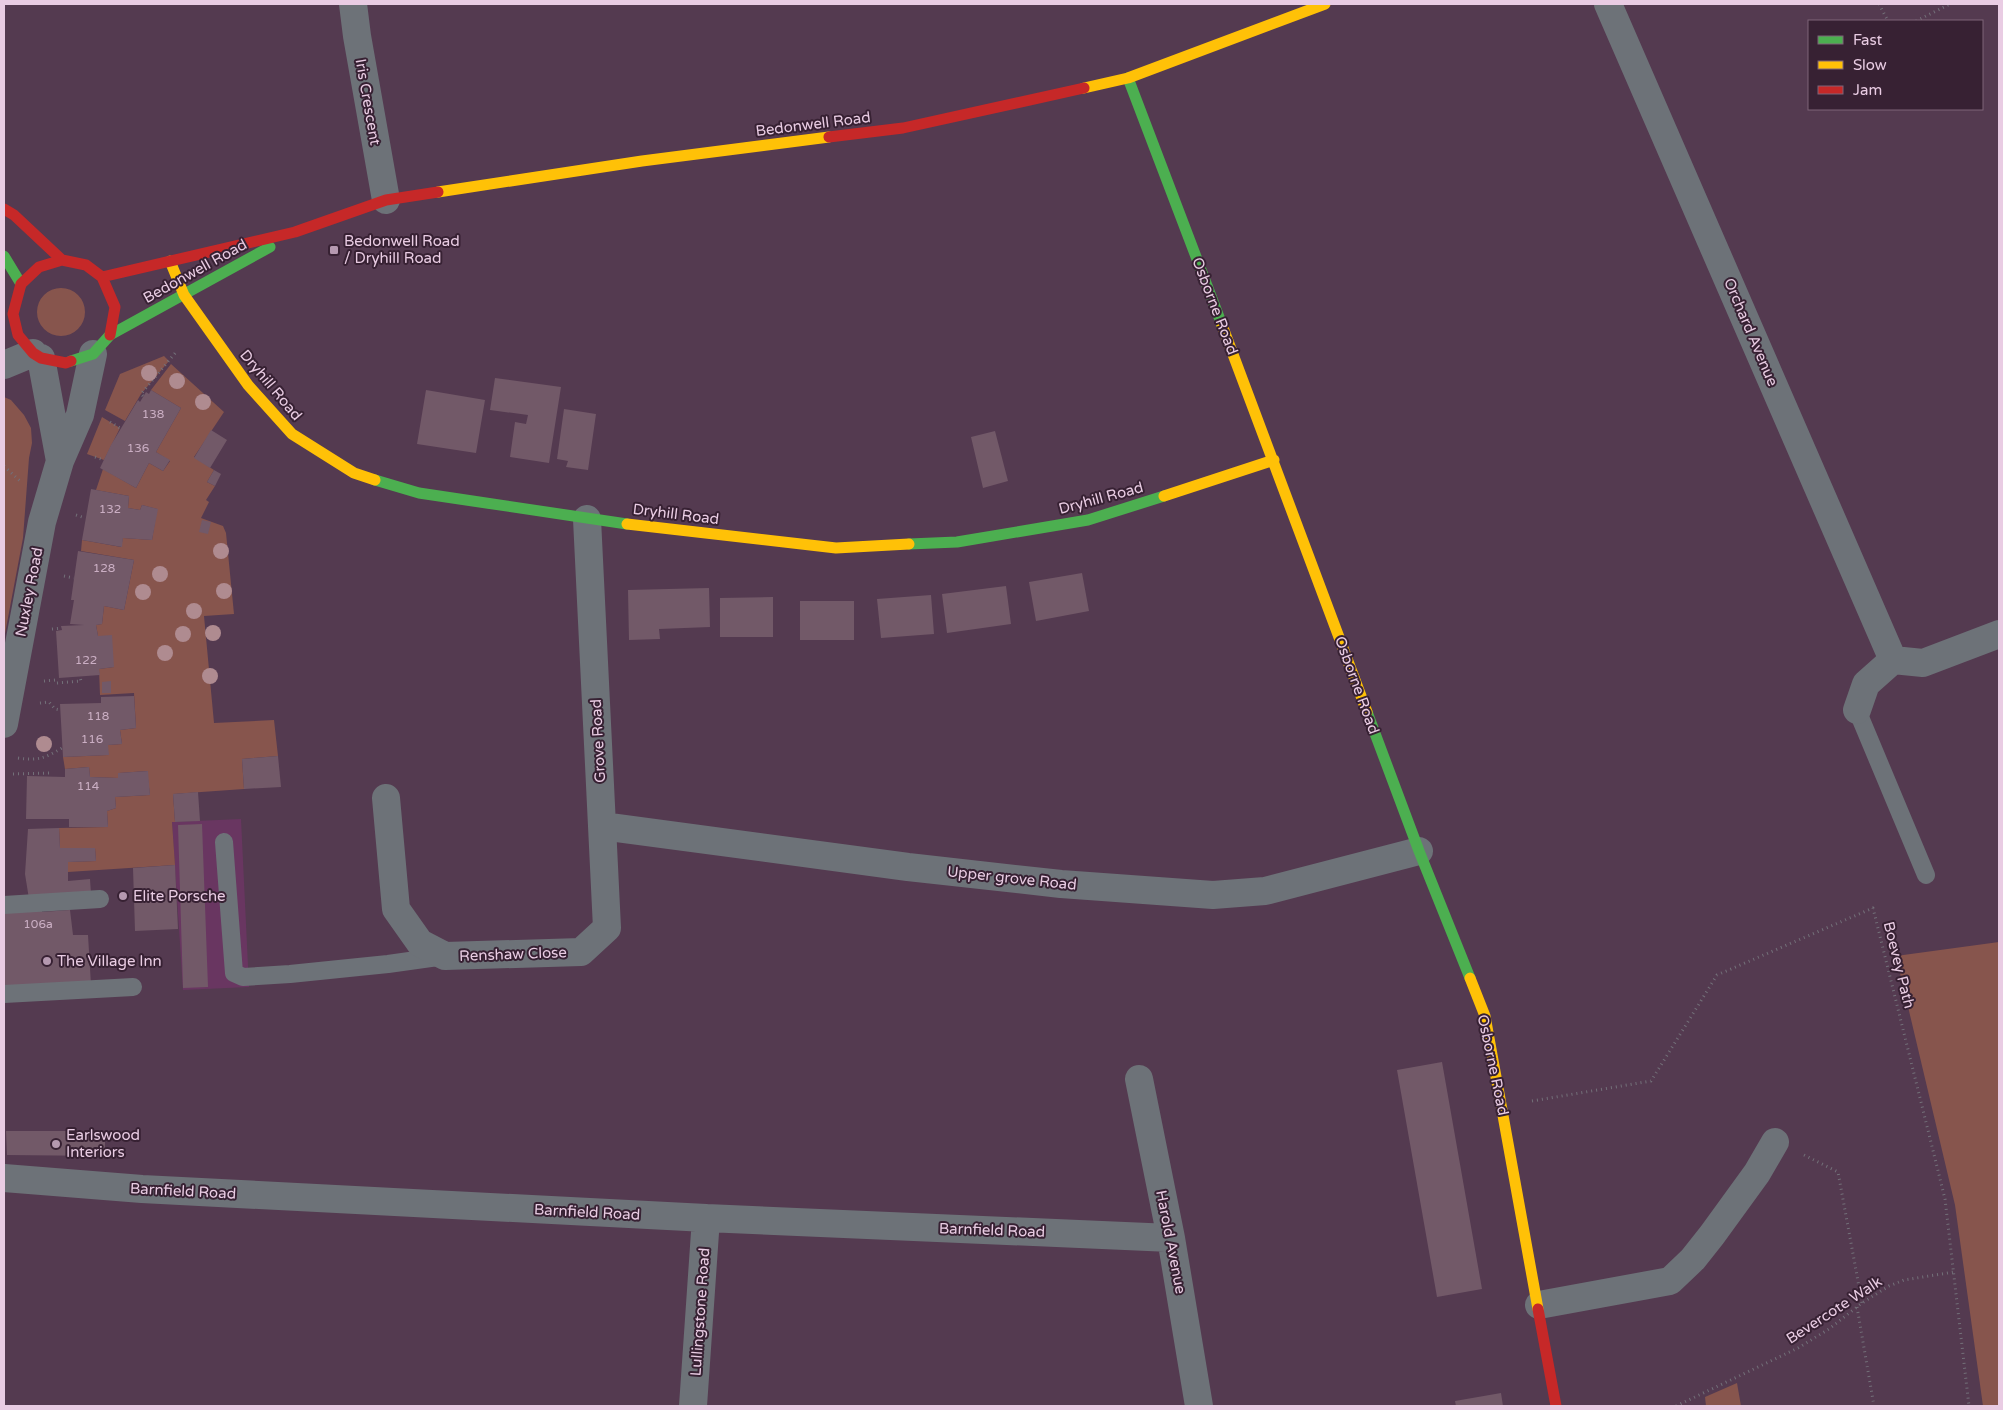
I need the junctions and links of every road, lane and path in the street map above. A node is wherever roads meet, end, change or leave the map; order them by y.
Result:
1 (353, 4) edge
2 (1325, 4) edge
3 (1608, 4) edge
4 (1879, 4) edge
5 (1950, 4) edge
6 (1887, 20) edge
7 (1918, 20) edge
8 (1128, 78) junction
9 (386, 200) junction
10 (4, 209) edge
11 (295, 232) junction
12 (4, 256) edge
13 (62, 260) junction
14 (170, 261) junction
15 (102, 277) junction
16 (21, 284) junction
17 (184, 296) junction
18 (8, 319) edge
19 (101, 344) junction
20 (176, 352) dead end
21 (37, 355) junction
22 (4, 365) edge
23 (143, 396) dead end
24 (1274, 460) junction
25 (60, 461) junction
26 (4, 466) edge
27 (23, 484) dead end
28 (587, 519) junction
29 (1999, 634) edge
30 (1893, 660) junction
31 (80, 677) dead end
32 (57, 683) dead end
33 (34, 703) dead end
34 (60, 710) dead end
35 (1858, 710) joint
36 (4, 724) edge
37 (62, 748) dead end
38 (18, 758) dead end
39 (51, 773) dead end
40 (13, 774) dead end
41 (386, 798) dead end
42 (602, 826) junction
43 (224, 842) dead end
44 (1419, 851) junction
45 (1926, 875) dead end
46 (100, 899) dead end
47 (4, 905) edge
48 (581, 952) joint
49 (445, 956) junction
50 (133, 987) dead end
51 (4, 994) edge
52 (1138, 1079) dead end
53 (1502, 1107) junction
54 (1776, 1142) joint
55 (4, 1178) edge
56 (706, 1218) junction
57 (1171, 1238) junction
58 (1954, 1272) junction
59 (1862, 1303) junction
60 (1538, 1305) junction
61 (1857, 1307) junction
62 (693, 1406) edge
63 (1200, 1406) edge
64 (1556, 1406) edge
65 (1676, 1406) edge
66 (1874, 1406) edge
67 (1969, 1406) edge

1 - 9 street, Iris Crescent
2 - 8 street, Bedonwell Road
3 - 30 street, Orchard Avenue
4 - 6 path
5 - 7 path
8 - 9 street, Bedonwell Road
8 - 24 street, Osborne Road
9 - 11 street, Bedonwell Road
10 - 13 street
11 - 14 street, Bedonwell Road
11 - 17 street, Bedonwell Road
12 - 16 street
13 - 15 street
13 - 16 street
14 - 15 street, Bedonwell Road
14 - 17 street, Dryhill Road
15 - 19 street
16 - 18 street
17 - 19 street, Bedonwell Road
17 - 28 street, Dryhill Road
18 - 21 street
19 - 21 street, Bedonwell Road
19 - 25 street, Nuxley Road
20 - 23 path
21 - 22 street
21 - 25 street, Nuxley Road
24 - 28 street, Dryhill Road
24 - 44 street, Osborne Road
25 - 36 street, Nuxley Road
26 - 27 path
28 - 42 street, Grove Road
29 - 30 street
30 - 35 street
31 - 32 path
33 - 34 path
35 - 45 lane
37 - 38 path
39 - 40 path
41 - 49 street, Renshaw Close
42 - 44 street, Upper grove Road
42 - 48 street, Grove Road
43 - 49 lane
44 - 53 street, Osborne Road
46 - 47 lane
48 - 49 street, Renshaw Close
50 - 51 lane
52 - 57 street, Harold Avenue
53 - 58 path, Boevey Path
53 - 60 street, Osborne Road
54 - 59 path
54 - 60 street
55 - 56 street, Barnfield Road
56 - 57 street, Barnfield Road
56 - 62 street, Lullingstone Road
57 - 63 street, Harold Avenue
58 - 59 path, Bevercote Walk
58 - 67 path, Boevey Path
59 - 61 path, Bevercote Walk
60 - 64 street, Osborne Road
61 - 65 path, Bevercote Walk
61 - 66 path

